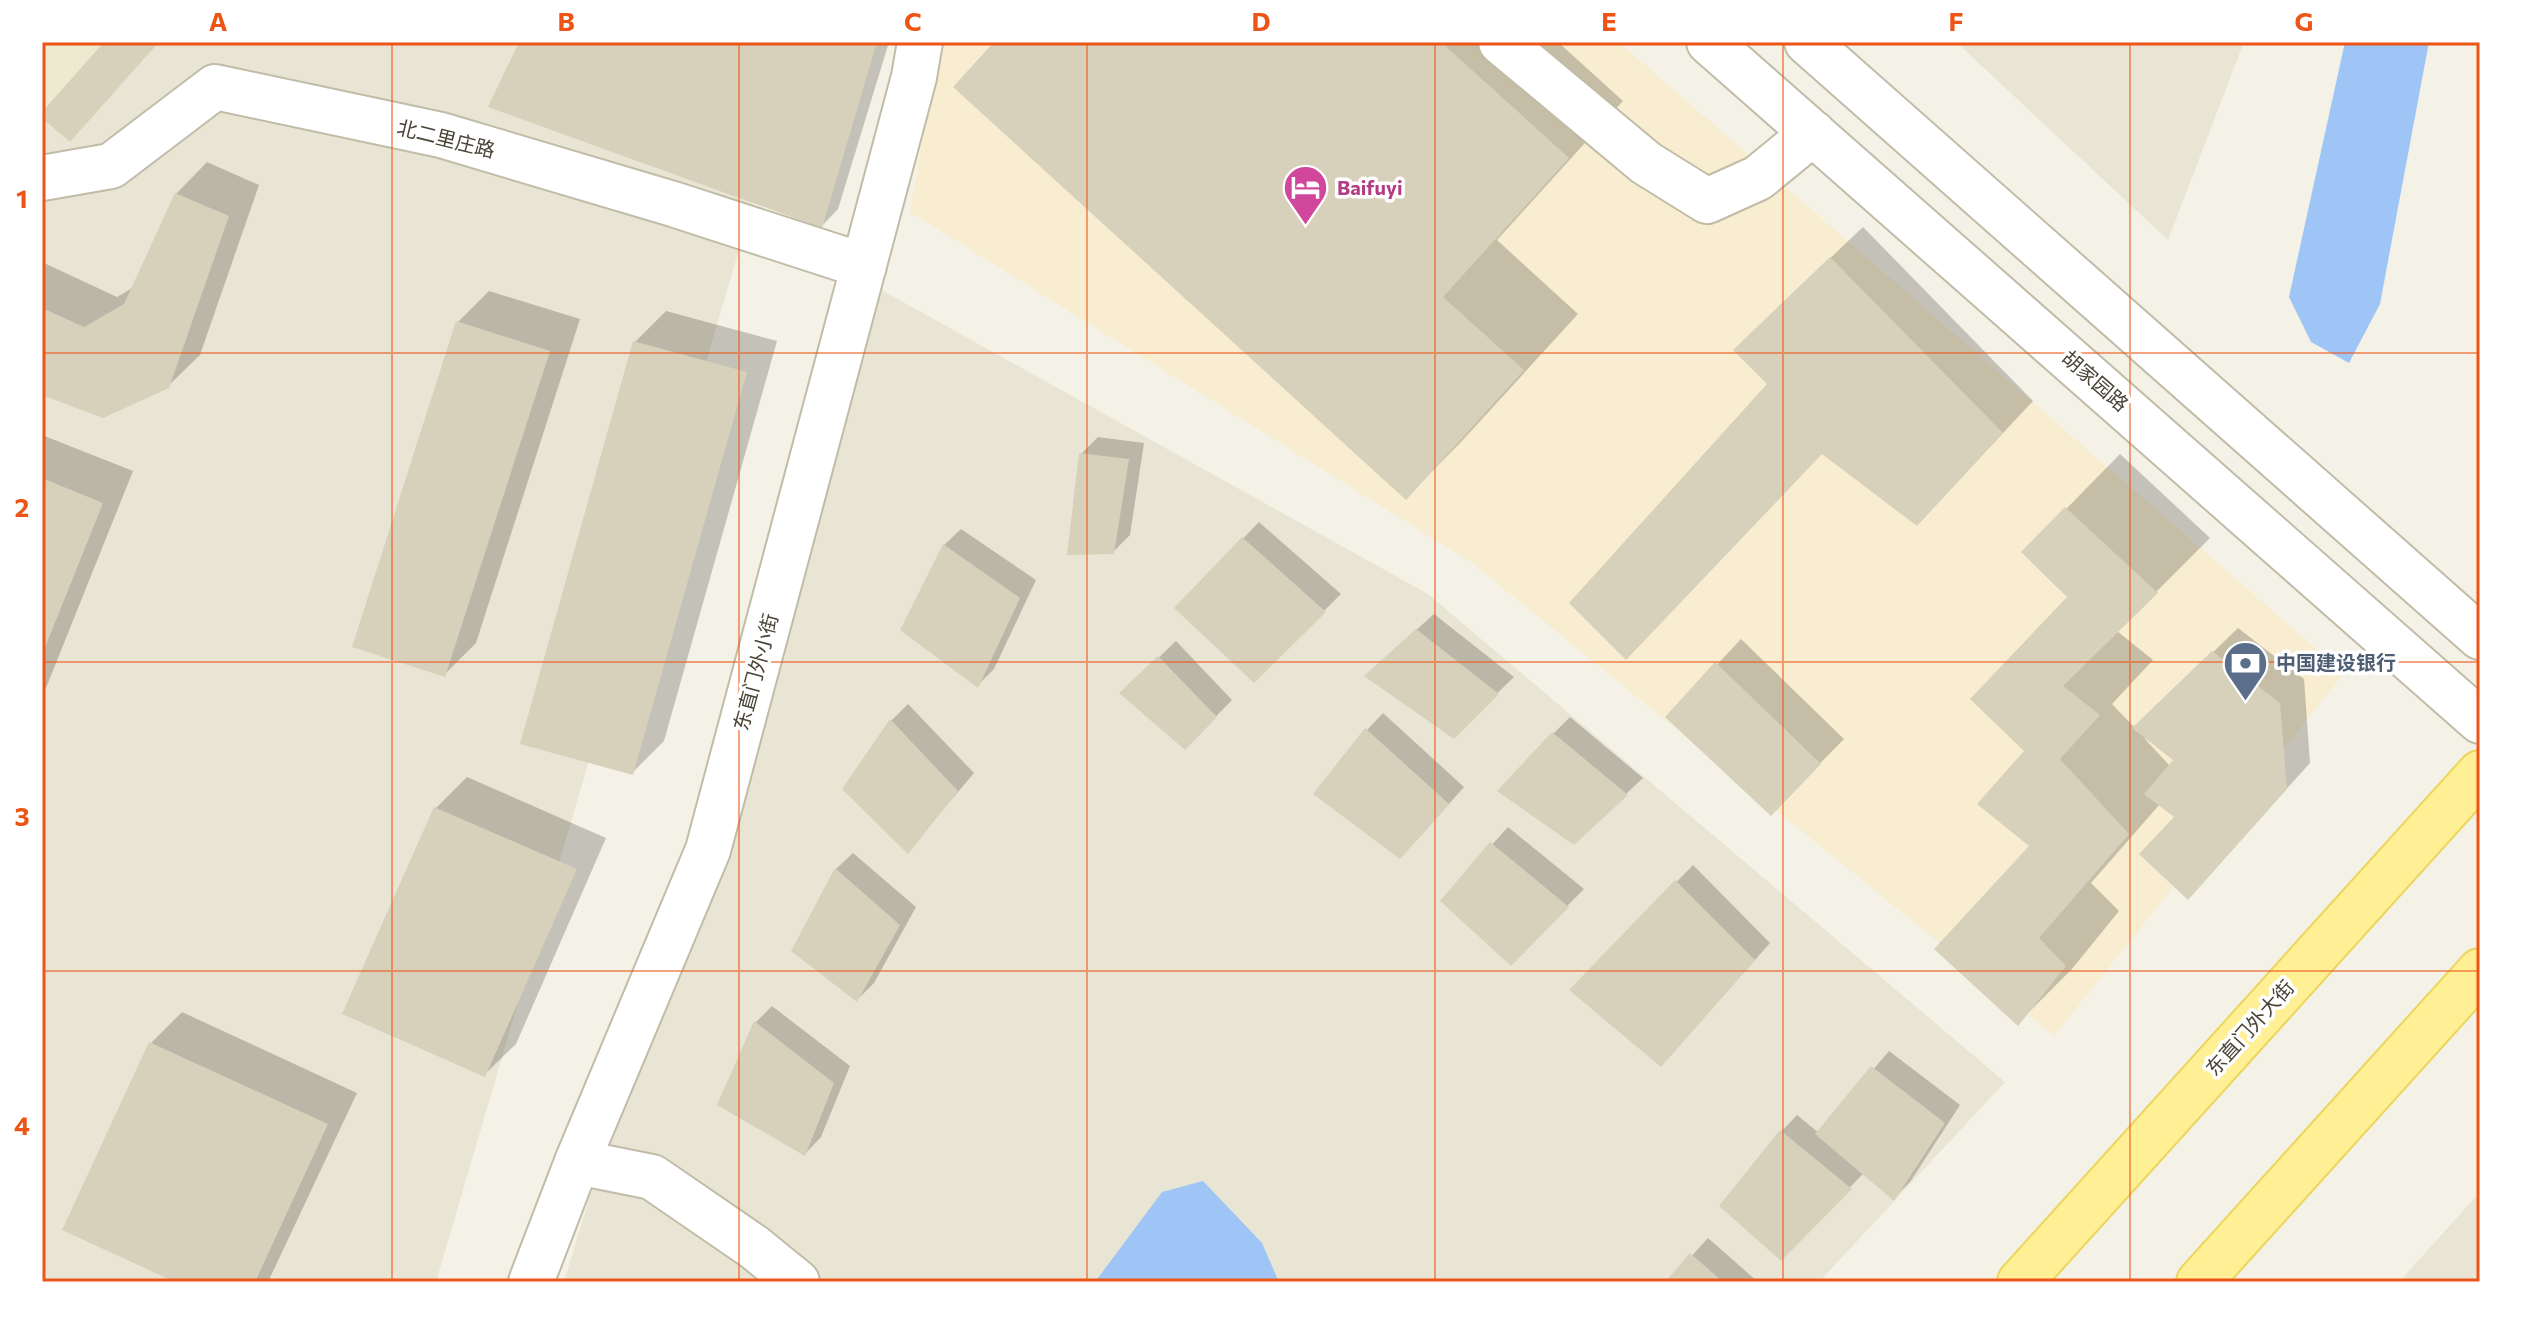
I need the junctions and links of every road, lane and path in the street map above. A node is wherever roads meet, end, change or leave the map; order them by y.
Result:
1 (920, 42) edge
2 (1501, 42) edge
3 (1709, 42) edge
4 (1807, 42) edge
5 (1813, 133) junction
6 (42, 178) edge
7 (864, 266) junction
8 (2480, 637) edge
9 (2480, 721) edge
10 (2480, 773) edge
11 (2480, 971) edge
12 (577, 1162) junction
13 (531, 1282) edge
14 (797, 1282) edge
15 (2020, 1282) edge
16 (2199, 1282) edge

1 - 7 street, 东直门外小街
2 - 5 street
3 - 5 street, 胡家园路
4 - 8 street
5 - 9 street, 胡家园路
6 - 7 street, 北二里庄路
7 - 12 street, 东直门外小街
10 - 15 main road, 东直门外大街
11 - 16 main road
12 - 13 street, 东直门外小街
12 - 14 street

